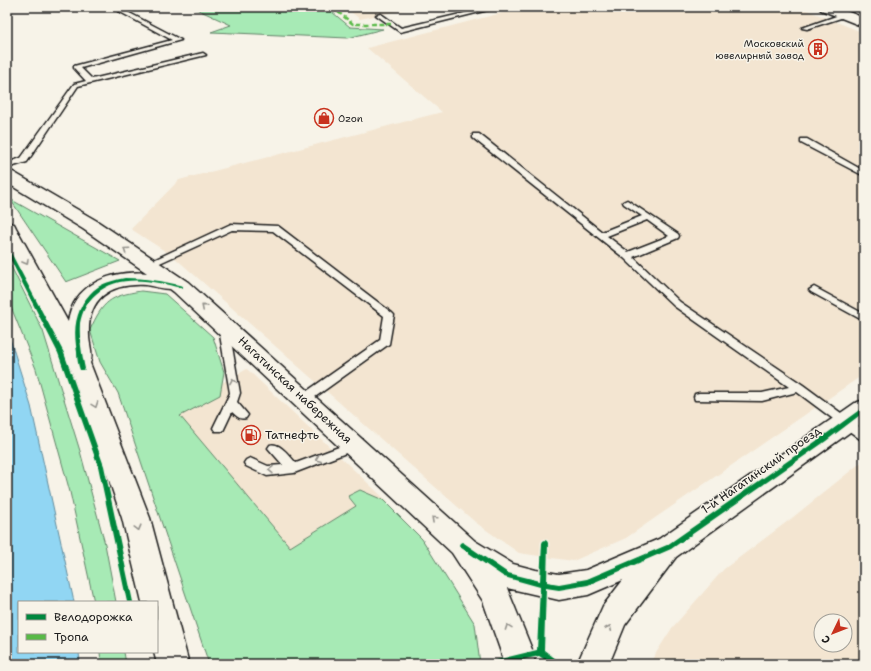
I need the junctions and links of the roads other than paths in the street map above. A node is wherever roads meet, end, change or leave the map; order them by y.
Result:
1 (114, 7) edge
2 (497, 7) edge
3 (825, 7) edge
4 (378, 15) dead end
5 (845, 15) junction
6 (864, 23) edge
7 (805, 28) dead end
8 (203, 55) dead end
9 (90, 81) junction
10 (476, 136) dead end
11 (804, 142) dead end
12 (7, 166) edge
13 (864, 174) edge
14 (7, 176) edge
15 (627, 202) dead end
16 (648, 217) junction
17 (7, 228) edge
18 (601, 235) junction
19 (627, 256) junction
20 (148, 265) junction
21 (181, 288) junction
22 (814, 290) dead end
23 (864, 318) edge
24 (223, 324) junction
25 (82, 369) junction
26 (799, 388) junction
27 (699, 397) dead end
28 (304, 399) junction
29 (231, 404) junction
30 (242, 415) dead end
31 (858, 423) edge
32 (219, 428) dead end
33 (355, 445) junction
34 (274, 448) dead end
35 (250, 462) dead end
36 (294, 468) junction
37 (462, 546) junction
38 (669, 546) junction
39 (157, 601) edge
40 (158, 605) edge
41 (173, 664) edge
42 (519, 664) edge
43 (593, 664) edge

1 - 9 lane
2 - 4 lane
3 - 5 main road
5 - 6 main road
5 - 7 lane
8 - 9 lane
9 - 12 lane
10 - 18 lane
11 - 13 lane
20 -> 14 main road, Нагатинская набережная
15 - 16 lane
16 - 18 lane
16 - 19 lane
17 -> 25 main road
18 - 19 lane
19 - 26 lane
20 - 21 main road, Нагатинская набережная
20 - 28 lane
24 -> 21 main road, Нагатинская набережная
21 - 25 main road
22 - 23 lane
24 - 28 main road, Нагатинская набережная
29 -> 24 lane
25 -> 39 main road
26 - 27 lane
26 - 31 lane
28 - 33 main road, Нагатинская набережная
29 - 30 lane
29 - 32 lane
31 - 38 main road, 1-й Нагатинский проезд
33 -> 36 lane
37 -> 33 main road, Нагатинская набережная
34 - 36 lane
36 -> 35 lane
37 - 38 main road
42 -> 37 main road, Нагатинская набережная
43 -> 38 main road
40 -> 41 main road

